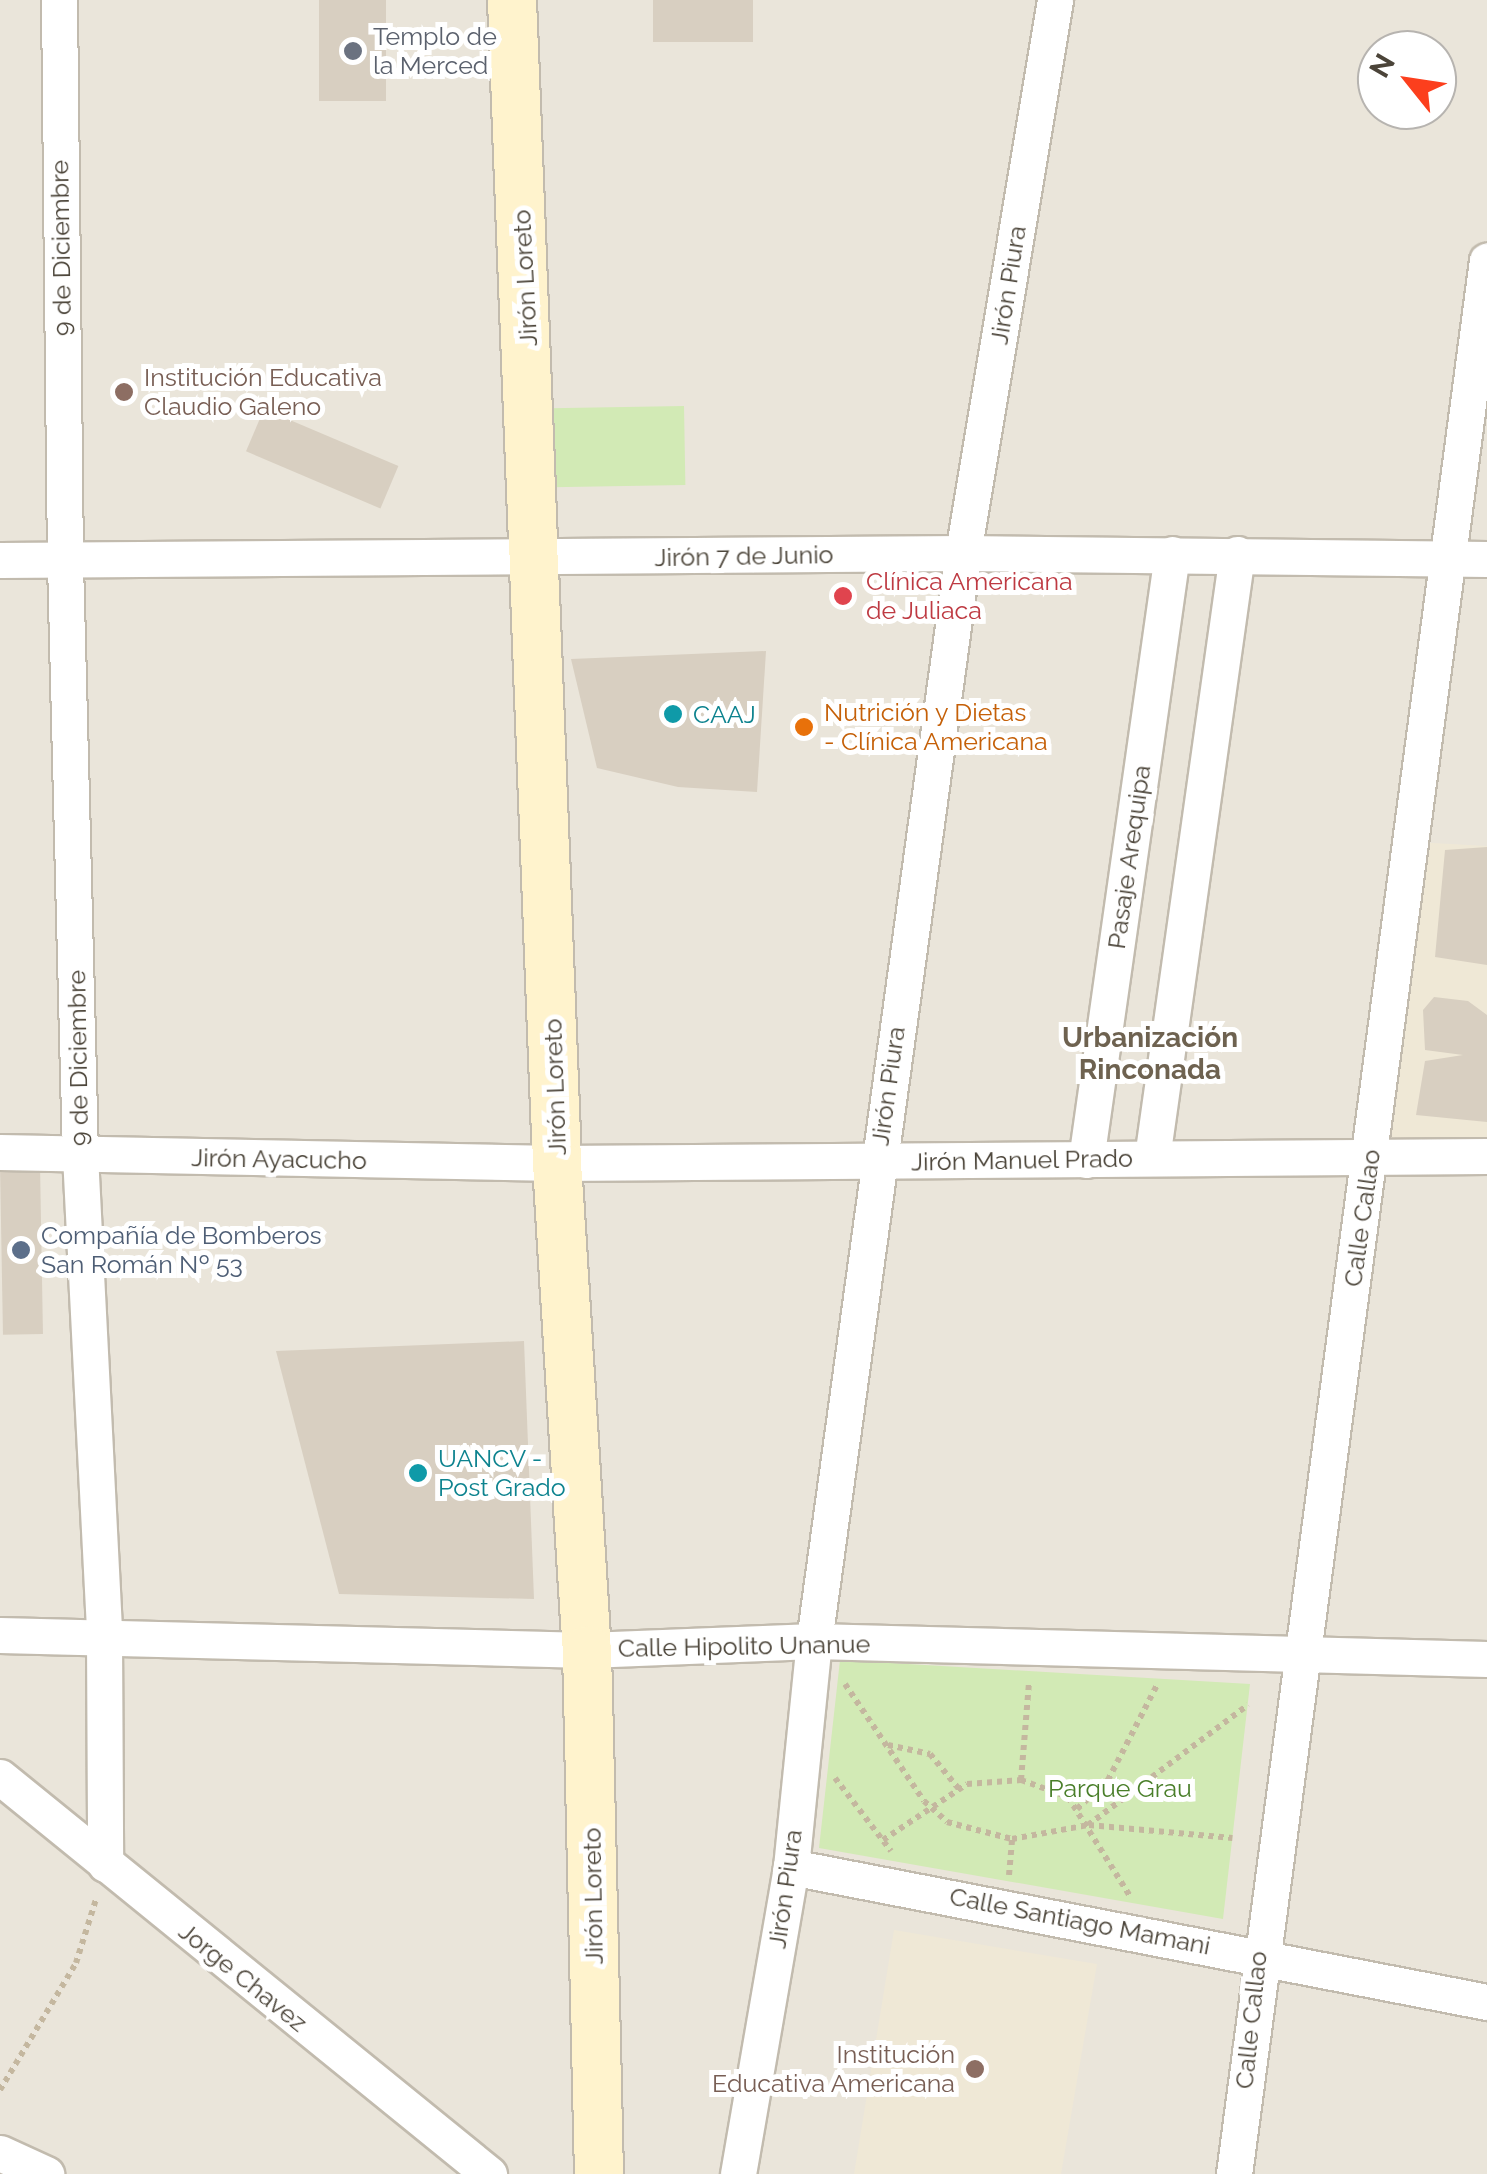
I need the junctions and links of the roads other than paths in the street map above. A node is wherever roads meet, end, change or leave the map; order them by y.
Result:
1 (59, 0) edge
2 (512, 0) edge
3 (1055, 0) edge
4 (1487, 260) edge
5 (963, 553) junction
6 (1172, 554) junction
7 (1238, 554) junction
8 (538, 559) junction
9 (1470, 559) edge
10 (0, 560) edge
11 (65, 562) junction
12 (0, 1152) edge
13 (1372, 1154) junction
14 (80, 1156) junction
15 (1487, 1156) edge
16 (1152, 1158) junction
17 (1086, 1160) junction
18 (877, 1163) junction
19 (558, 1164) junction
20 (0, 1635) edge
21 (104, 1637) junction
22 (814, 1641) junction
23 (587, 1650) junction
24 (1300, 1652) junction
25 (1487, 1659) edge
26 (0, 1777) edge
27 (105, 1864) junction
28 (791, 1867) junction
29 (1258, 1954) junction
30 (1487, 2002) edge
31 (0, 2153) edge
32 (46, 2174) edge
33 (488, 2174) edge
34 (599, 2174) edge
35 (738, 2174) edge
36 (1234, 2174) edge

1 - 11 street, 9 de Diciembre
2 - 8 street, Jirón Loreto
3 - 5 street, Jirón Piura
4 - 9 street, Calle Callao
5 - 6 street, Jirón 7 de Junio
5 - 8 street, Jirón 7 de Junio
5 - 18 street, Jirón Piura
6 - 7 street, Jirón 7 de Junio
6 - 17 street, Pasaje Arequipa
7 - 9 street, Jirón 7 de Junio
7 - 16 street
8 - 11 street, Jirón 7 de Junio
8 - 19 street, Jirón Loreto
9 - 13 street, Calle Callao
10 - 11 street, Jirón 7 de Junio
11 - 14 street, 9 de Diciembre
12 - 14 street, Jirón Ayacucho
13 - 15 street, Jirón Manuel Prado
13 - 16 street, Jirón Manuel Prado
13 - 24 street, Calle Callao
14 - 19 street, Jirón Ayacucho
14 - 21 street, 9 de Diciembre
16 - 17 street, Jirón Manuel Prado
17 - 18 street, Jirón Manuel Prado
18 - 19 street, Jirón Manuel Prado
18 - 22 street, Jirón Piura
19 - 23 street, Jirón Loreto
20 - 21 street, Calle Hipolito Unanue
21 - 23 street, Calle Hipolito Unanue
21 - 27 street, 9 de Diciembre
22 - 23 street, Calle Hipolito Unanue
22 - 24 street, Calle Hipolito Unanue
22 - 28 street, Jirón Piura
23 - 34 street, Jirón Loreto
24 - 25 street, Calle Hipolito Unanue
24 - 29 street, Calle Callao
26 - 27 street, Jorge Chavez
27 - 33 street, Jorge Chavez
28 - 29 street, Calle Santiago Mamani
28 - 35 street, Jirón Piura
29 - 30 street, Calle Santiago Mamani
29 - 36 street, Calle Callao
31 - 32 street

